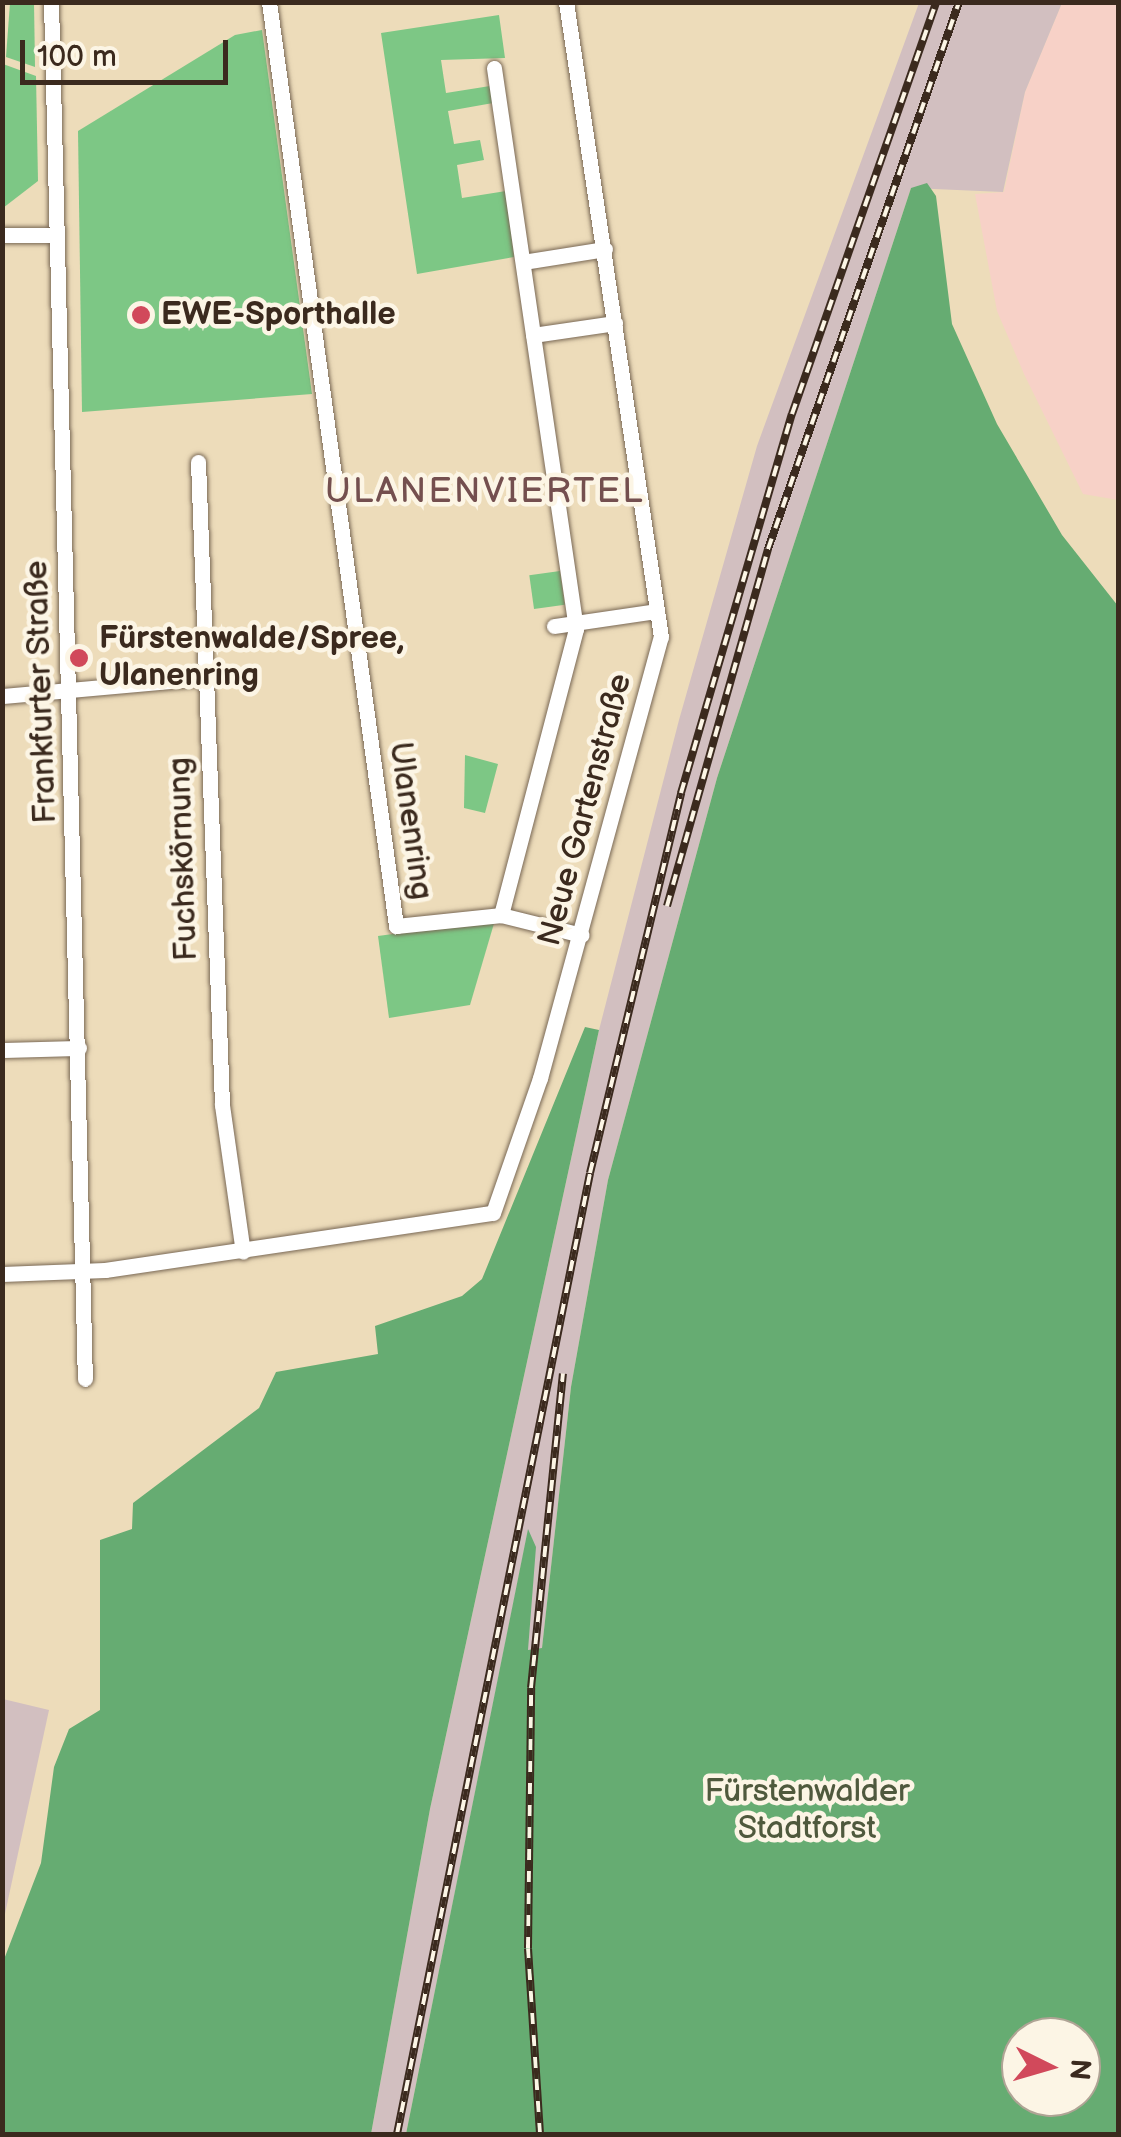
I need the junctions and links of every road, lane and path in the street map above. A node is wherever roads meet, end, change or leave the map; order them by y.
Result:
1 (51, 2) edge
2 (269, 2) edge
3 (566, 2) edge
4 (494, 68) dead end
5 (57, 234) junction
6 (2, 235) edge
7 (605, 250) junction
8 (522, 262) junction
9 (615, 322) junction
10 (533, 335) junction
11 (198, 462) dead end
12 (657, 612) junction
13 (576, 623) junction
14 (554, 626) dead end
15 (204, 678) junction
16 (70, 690) junction
17 (2, 696) edge
18 (501, 914) junction
19 (582, 935) junction
20 (79, 1048) junction
21 (2, 1050) edge
22 (243, 1252) junction
23 (86, 1272) junction
24 (2, 1274) edge
25 (86, 1379) dead end

1 - 5 street, Frankfurter Straße
2 - 18 street, Ulanenring
3 - 7 street, Neue Gartenstraße
4 - 8 street
5 - 6 street
5 - 16 street, Frankfurter Straße
7 - 8 street
7 - 9 street, Neue Gartenstraße
8 - 10 street
9 - 10 street
9 - 12 street, Neue Gartenstraße
10 - 13 street
11 - 15 street, Fuchskörnung
12 - 13 street
12 - 19 street, Neue Gartenstraße
13 - 14 street
13 - 18 street
15 - 16 street
15 - 22 street, Fuchskörnung
16 - 17 street
16 - 20 street, Frankfurter Straße
18 - 19 street, Ulanenring
19 - 22 street, Neue Gartenstraße
20 - 21 street
20 - 23 street, Frankfurter Straße
22 - 23 street, Neue Gartenstraße
23 - 24 street, Neue Gartenstraße
23 - 25 street, Frankfurter Straße

